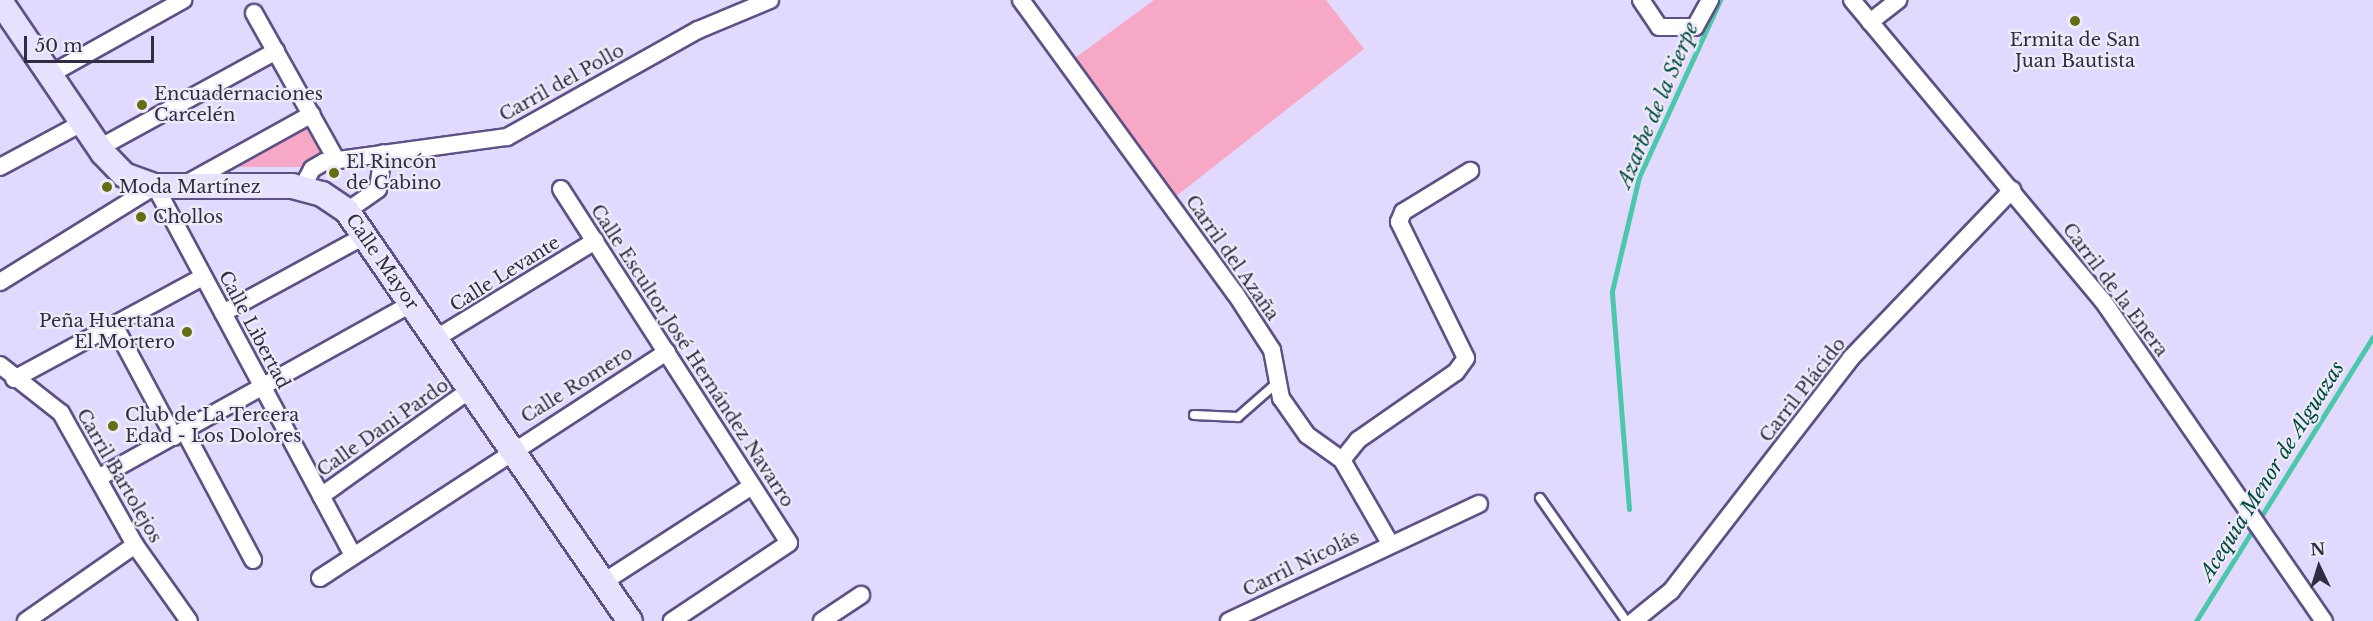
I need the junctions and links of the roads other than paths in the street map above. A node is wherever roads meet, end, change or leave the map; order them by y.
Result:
1 (183, 0) edge
2 (770, 0) edge
3 (1021, 0) edge
4 (1641, 0) edge
5 (1710, 0) edge
6 (1852, 0) edge
7 (1898, 0) edge
8 (1, 1) edge
9 (254, 13) dead end
10 (1870, 22) junction
11 (276, 51) junction
12 (48, 75) junction
13 (312, 114) junction
14 (82, 123) junction
15 (99, 148) junction
16 (383, 153) junction
17 (336, 159) junction
18 (0, 167) edge
19 (1470, 171) dead end
20 (155, 186) junction
21 (180, 187) junction
22 (302, 188) junction
23 (561, 189) dead end
24 (2012, 190) junction
25 (347, 211) junction
26 (366, 235) junction
27 (595, 241) junction
28 (203, 277) junction
29 (0, 282) edge
30 (412, 303) junction
31 (223, 313) junction
32 (114, 325) junction
33 (435, 339) junction
34 (667, 352) junction
35 (0, 365) edge
36 (1281, 376) junction
37 (14, 378) junction
38 (264, 390) junction
39 (468, 391) junction
40 (1194, 415) dead end
41 (180, 435) junction
42 (508, 451) junction
43 (1342, 460) junction
44 (98, 478) junction
45 (752, 486) junction
46 (321, 496) junction
47 (1540, 498) dead end
48 (1479, 504) dead end
49 (1390, 543) junction
50 (135, 545) junction
51 (353, 555) junction
52 (253, 560) dead end
53 (320, 578) dead end
54 (602, 584) junction
55 (861, 595) dead end
56 (26, 621) edge
57 (189, 621) edge
58 (630, 621) edge
59 (672, 621) edge
60 (822, 621) edge
61 (1229, 621) edge
62 (1626, 621) edge
63 (1634, 621) edge
64 (2324, 621) edge

1 - 12 street
2 - 16 street, Carril del Pollo
3 - 36 street, Carril del Azaña
4 - 5 street
6 - 10 street, Carril de la Enera
7 - 10 street
8 - 12 main road, Calle Mayor
9 - 11 street
10 - 24 street, Carril de la Enera
11 - 13 street
11 - 15 street
12 - 14 main road, Calle Mayor
13 - 17 street
13 - 21 street
14 - 15 main road, Calle Mayor
14 - 18 street
15 - 20 main road, Calle Mayor
16 - 17 street, Carril del Pollo
16 - 25 street
17 - 22 street, Carril del Pollo
19 - 43 street
20 - 21 main road, Calle Mayor
20 - 28 street, Calle Libertad
20 - 29 street
21 - 22 main road, Calle Mayor
22 - 25 main road, Calle Mayor
23 - 27 street, Calle Escultor José Hernández Navarro
24 - 63 street, Carril Plácido
24 - 64 street, Carril de la Enera
25 - 26 main road, Calle Mayor
26 - 30 main road, Calle Mayor
26 - 31 street
27 - 33 street, Calle Levante
27 - 34 street, Calle Escultor José Hernández Navarro
28 - 31 street, Calle Libertad
28 - 32 street
30 - 33 main road, Calle Mayor
30 - 38 street
31 - 38 street, Calle Libertad
32 - 37 street
32 - 41 street
33 - 39 main road, Calle Mayor
34 - 42 street, Calle Romero
34 - 45 street, Calle Escultor José Hernández Navarro
35 - 37 street, Carril Bartolejos
36 - 40 lane
36 - 43 street, Carril del Azaña
37 - 44 street, Carril Bartolejos
38 - 41 street
38 - 46 street, Calle Libertad
39 - 42 main road, Calle Mayor
39 - 46 street, Calle Dani Pardo
41 - 44 street
41 - 52 street
42 - 51 street, Calle Romero
42 - 54 main road, Calle Mayor
43 - 49 street, Carril del Azaña
44 - 50 street, Carril Bartolejos
45 - 54 street
45 - 59 street, Calle Escultor José Hernández Navarro
46 - 51 street, Calle Libertad
47 - 62 lane
48 - 49 street, Carril Nicolás
49 - 61 street, Carril Nicolás
50 - 56 street
50 - 57 street, Carril Bartolejos
51 - 53 street, Calle Romero
54 - 58 main road, Calle Mayor
55 - 60 street

